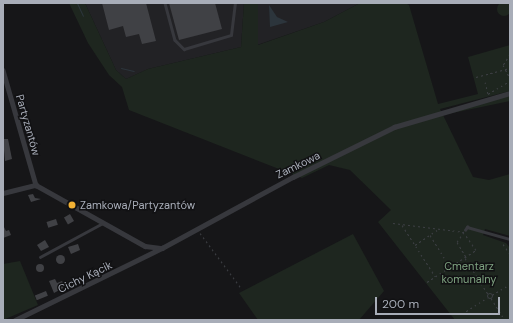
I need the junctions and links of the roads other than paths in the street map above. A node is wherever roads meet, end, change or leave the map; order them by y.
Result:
1 (165, 3) edge
2 (235, 3) edge
3 (288, 3) edge
4 (300, 3) edge
5 (3, 70) edge
6 (510, 93) edge
7 (36, 185) junction
8 (3, 193) edge
9 (103, 223) junction
10 (464, 231) road end
11 (510, 238) edge
12 (162, 248) junction
13 (40, 257) dead end
14 (15, 320) edge

1 - 2 lane
3 - 4 lane
5 - 7 street, Partyzantów
6 - 12 street, Zamkowa
7 - 8 street
7 - 9 street
9 - 12 street
9 - 13 lane
10 - 11 lane
12 - 14 street, Cichy Kącik

